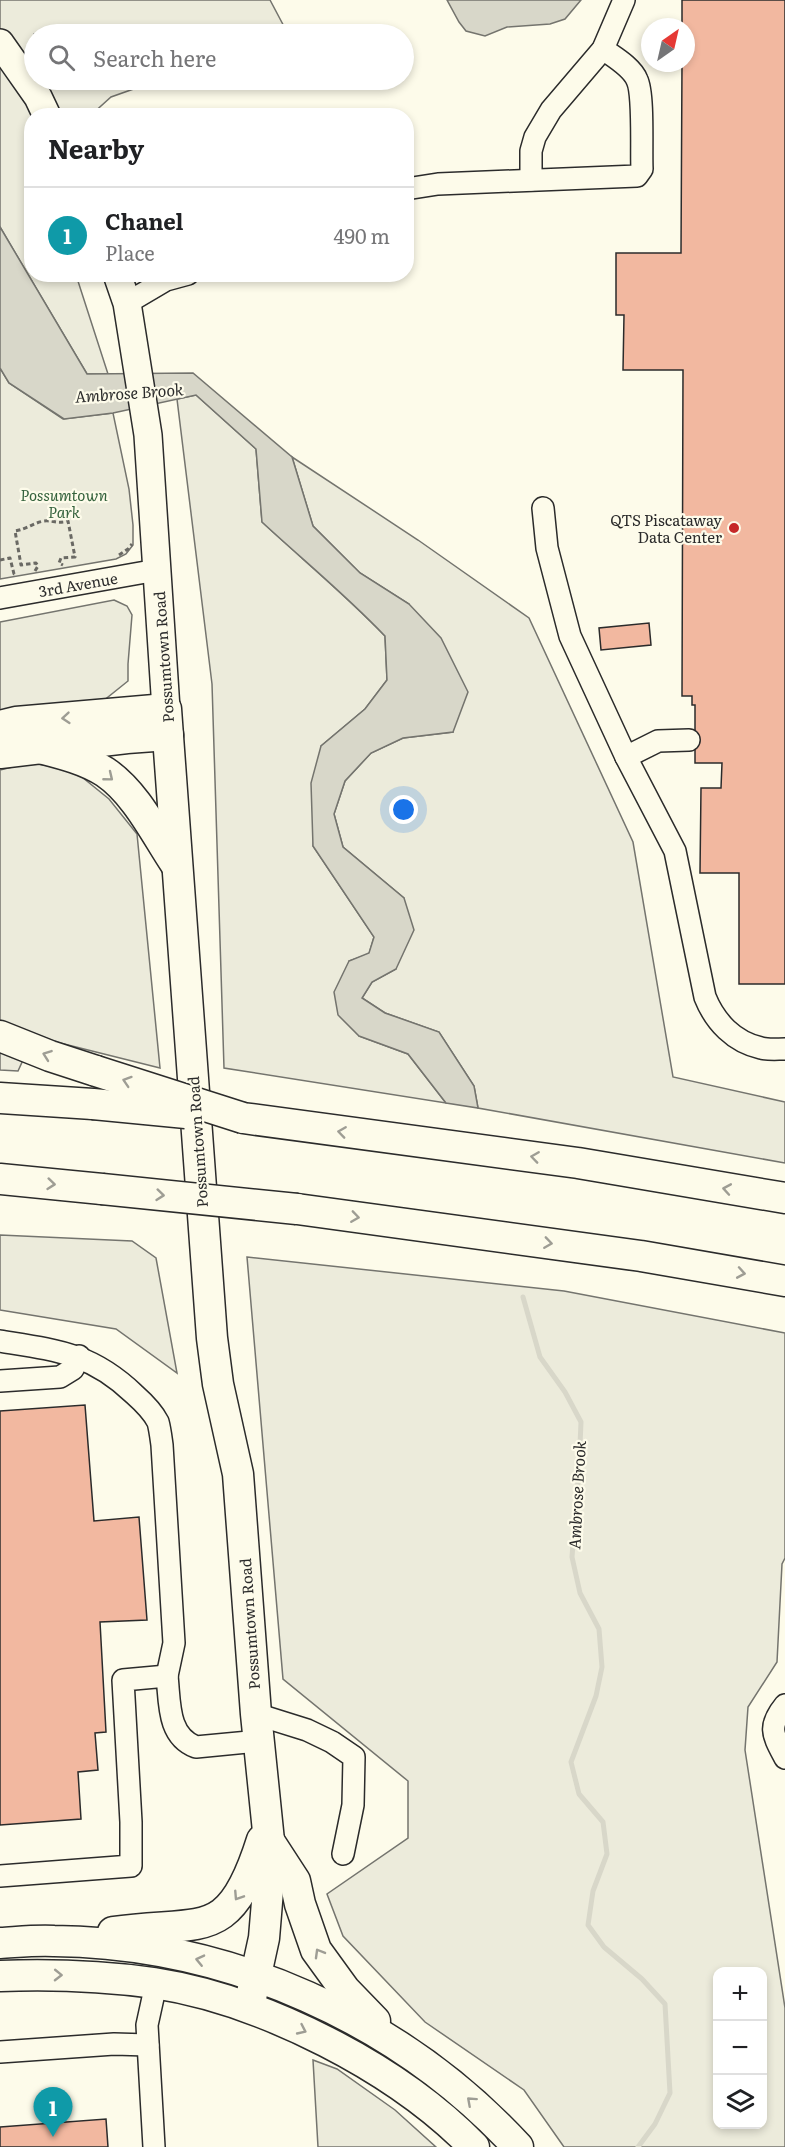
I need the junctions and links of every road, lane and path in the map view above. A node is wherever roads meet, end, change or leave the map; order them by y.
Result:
1 (624, 0) edge
2 (0, 43) edge
3 (603, 49) junction
4 (24, 77) edge
5 (33, 90) edge
6 (43, 108) edge
7 (531, 180) junction
8 (414, 188) edge
9 (120, 282) edge
10 (163, 282) edge
11 (127, 303) junction
12 (543, 508) dead end
13 (132, 540) dead end
14 (116, 556) dead end
15 (0, 560) edge
16 (72, 564) dead end
17 (157, 570) junction
18 (34, 571) dead end
19 (24, 573) dead end
20 (0, 598) edge
21 (167, 722) junction
22 (0, 726) edge
23 (689, 740) dead end
24 (36, 747) junction
25 (0, 753) edge
26 (626, 757) junction
27 (176, 864) junction
28 (0, 1036) edge
29 (785, 1049) edge
30 (0, 1098) edge
31 (243, 1118) junction
32 (0, 1179) edge
33 (785, 1198) edge
34 (785, 1281) edge
35 (0, 1341) edge
36 (79, 1356) junction
37 (0, 1381) edge
38 (167, 1676) junction
39 (785, 1705) edge
40 (257, 1728) junction
41 (785, 1758) edge
42 (268, 1832) junction
43 (343, 1854) dead end
44 (0, 1876) edge
45 (56, 1941) junction
46 (0, 1942) edge
47 (0, 1976) edge
48 (256, 1976) junction
49 (156, 1983) junction
50 (249, 2007) junction
51 (148, 2045) junction
52 (398, 2045) junction
53 (0, 2052) edge
54 (154, 2147) edge
55 (474, 2147) edge
56 (518, 2147) edge

1 - 3 street
2 - 4 main road
3 - 7 street
3 - 7 street
5 - 6 main road
7 - 8 street
9 - 11 main road, Possumtown Road
10 - 11 street
11 - 17 main road, Possumtown Road
12 - 26 street
13 - 14 path
15 - 19 path
16 - 18 path
17 - 20 street, 3rd Avenue
17 - 21 main road, Possumtown Road
21 -> 22 highway
21 - 24 highway
21 - 27 highway, Possumtown Road
23 - 26 street
24 - 25 highway
24 -> 27 highway
26 - 29 street
27 - 40 highway, Possumtown Road
31 -> 28 highway, bridge
30 - 31 highway, bridge
33 -> 31 highway
32 -> 34 highway, bridge
35 - 36 street
36 - 37 street
36 - 38 street
38 - 40 street
38 - 44 street
39 - 41 street
40 - 42 highway, Possumtown Road
40 - 43 street
42 -> 45 highway
42 - 48 highway, Possumtown Road
52 -> 42 highway
45 - 46 highway
48 -> 45 highway
47 -> 49 highway
48 - 50 highway, Possumtown Road
48 - 52 highway
49 - 50 highway
49 - 51 street
50 -> 55 highway
51 - 53 street
51 - 54 street
56 -> 52 highway

